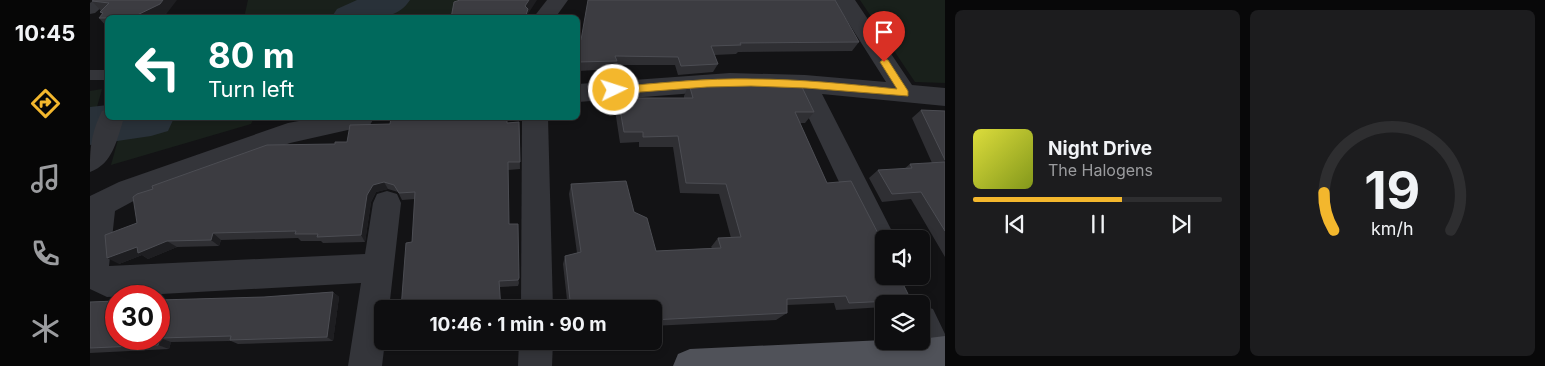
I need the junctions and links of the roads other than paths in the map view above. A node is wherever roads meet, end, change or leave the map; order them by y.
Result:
1 (103, 0) edge
2 (558, 0) edge
3 (844, 0) edge
4 (90, 10) edge
5 (546, 15) edge
6 (90, 75) edge
7 (105, 75) edge
8 (806, 84) junction
9 (580, 93) edge
10 (905, 93) junction
11 (945, 97) edge
12 (352, 120) edge
13 (535, 120) edge
14 (387, 203) dead end
15 (96, 207) edge
16 (877, 230) edge
17 (377, 268) junction
18 (536, 300) edge
19 (930, 333) edge
20 (536, 350) edge
21 (942, 354) edge
22 (821, 363) edge
23 (365, 366) edge
24 (535, 366) edge
25 (690, 366) edge

1 - 4 lane
2 - 5 street
3 - 10 street
6 - 7 lane
8 - 9 street
8 - 10 street
8 - 16 street
10 - 11 street
12 - 15 street
13 - 18 street
14 - 17 street
15 - 17 street
17 - 23 street
19 - 21 street
20 - 24 street
21 - 22 main road
22 - 25 main road

